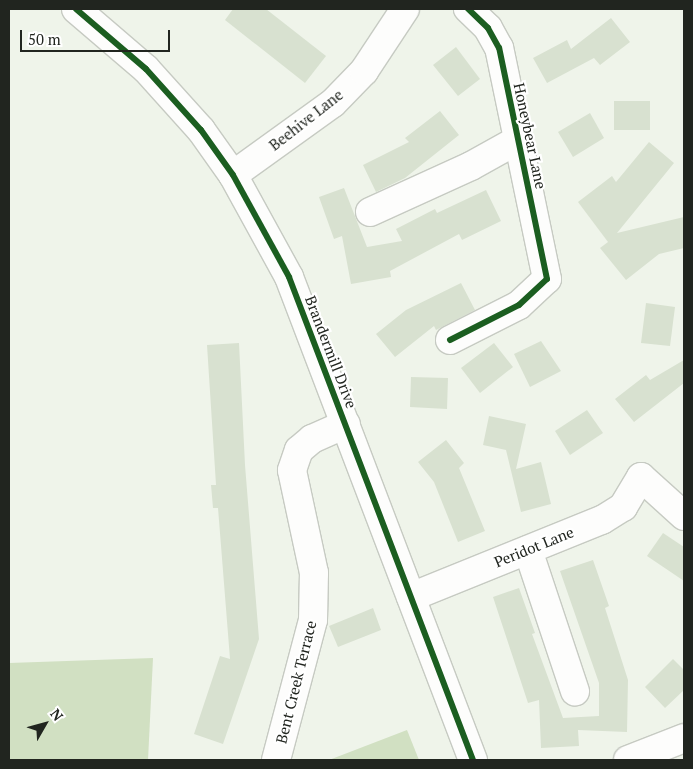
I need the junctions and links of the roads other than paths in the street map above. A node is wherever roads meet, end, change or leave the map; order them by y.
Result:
1 (76, 9) edge
2 (406, 9) edge
3 (468, 9) edge
4 (518, 140) junction
5 (233, 175) junction
6 (370, 212) dead end
7 (450, 340) dead end
8 (346, 424) junction
9 (684, 516) edge
10 (528, 550) junction
11 (411, 597) junction
12 (576, 691) dead end
13 (684, 738) edge
14 (276, 760) edge
15 (473, 760) edge
16 (628, 760) edge

1 - 5 street, Brandermill Drive
2 - 5 street, Beehive Lane
3 - 4 street, Honeybear Lane
4 - 6 street
4 - 7 street, Honeybear Lane
5 - 8 street, Brandermill Drive
8 - 11 street, Brandermill Drive
8 - 14 street, Bent Creek Terrace
9 - 10 street, Peridot Lane
10 - 11 street, Peridot Lane
10 - 12 street
11 - 15 street, Brandermill Drive
13 - 16 street

